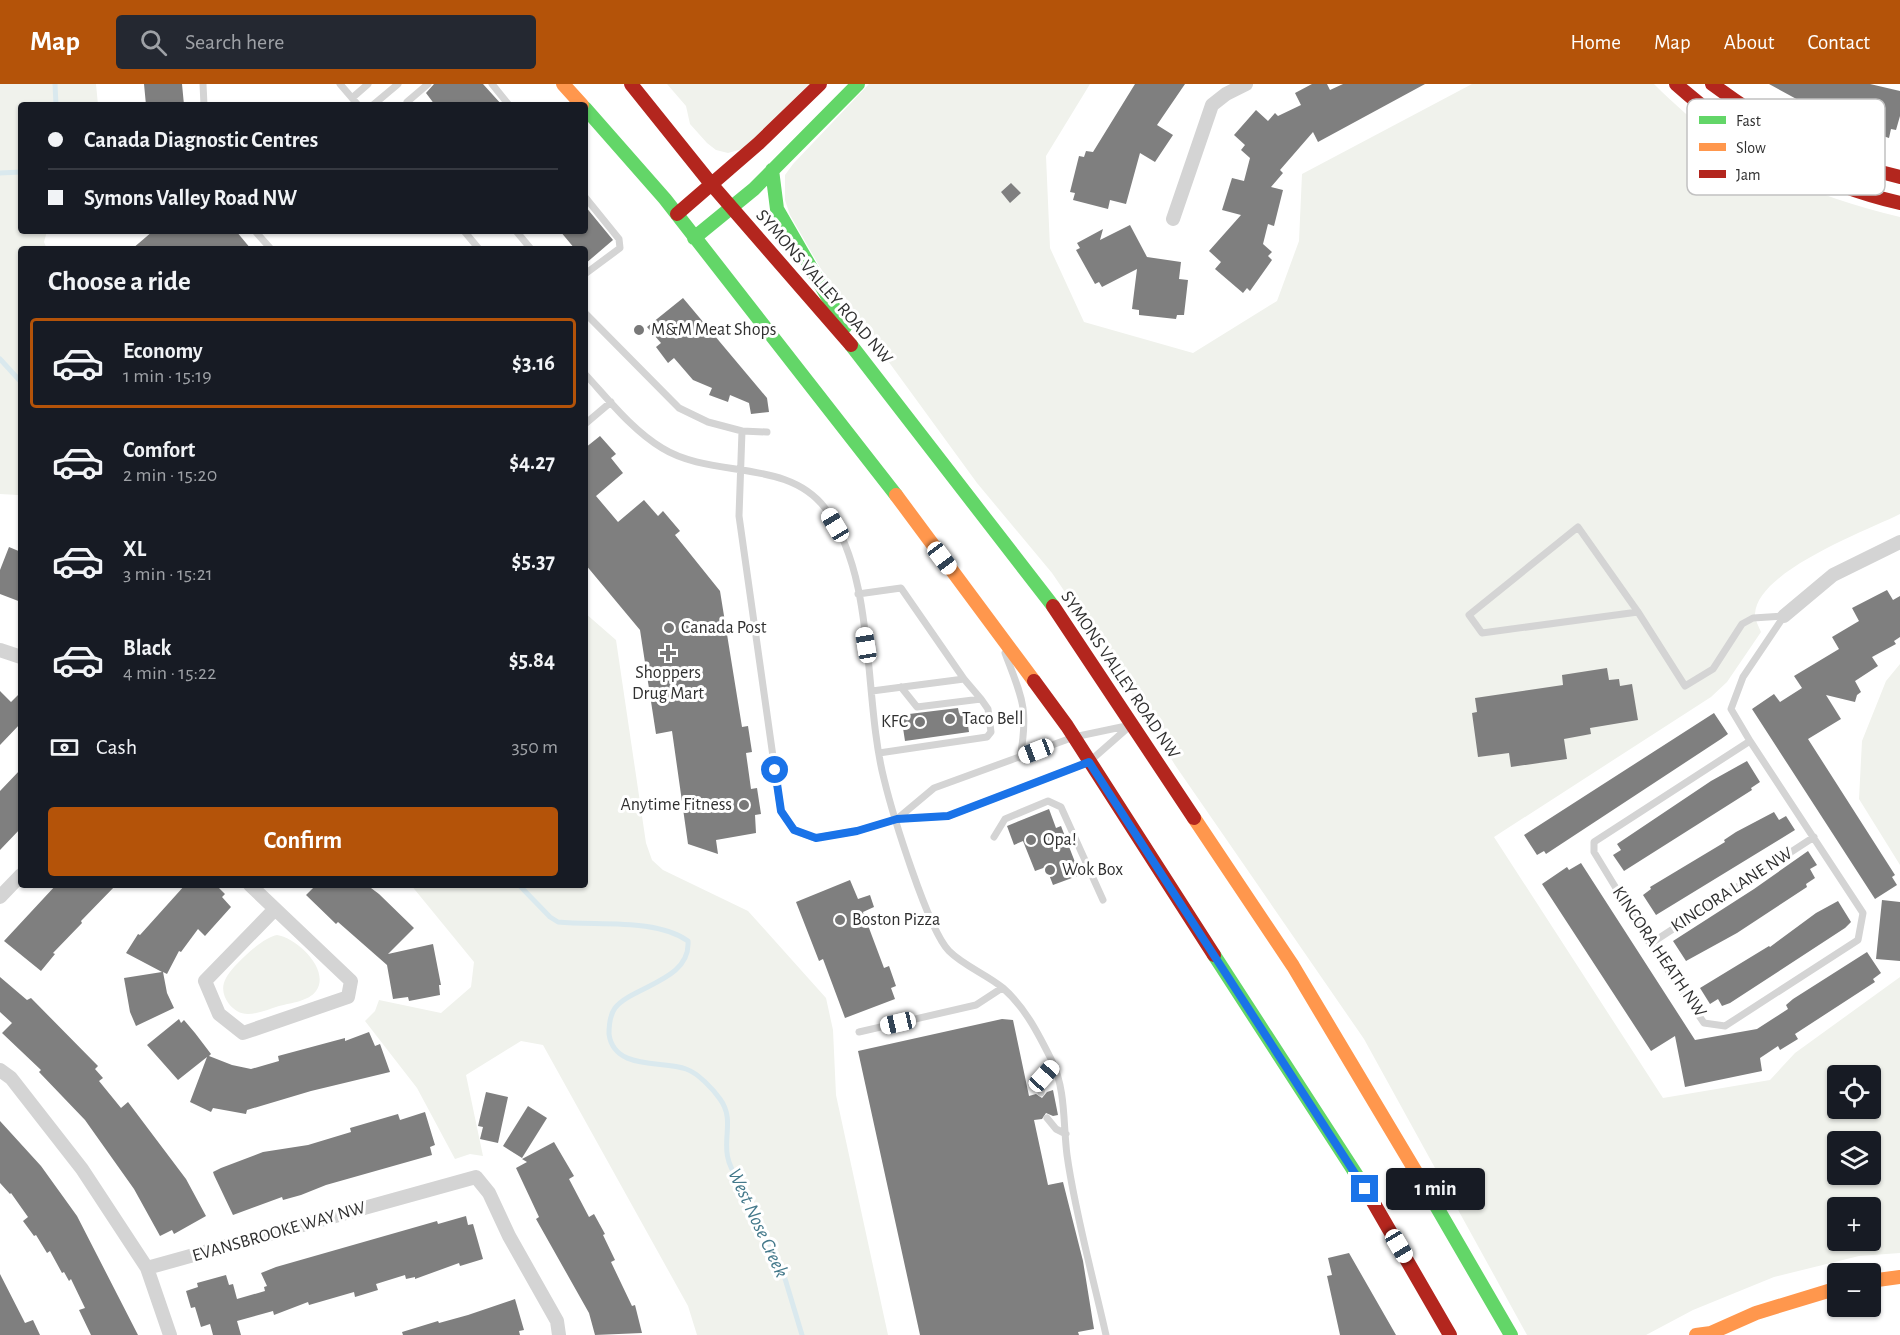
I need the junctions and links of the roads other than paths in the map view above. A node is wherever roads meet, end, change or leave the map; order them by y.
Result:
1 (203, 84) edge
2 (340, 84) edge
3 (368, 84) edge
4 (398, 84) edge
5 (428, 84) edge
6 (492, 84) edge
7 (563, 84) edge
8 (631, 84) edge
9 (820, 84) edge
10 (858, 84) edge
11 (1246, 84) edge
12 (1676, 84) edge
13 (1712, 84) edge
14 (352, 98) junction
15 (1693, 99) edge
16 (1731, 99) edge
17 (204, 102) edge
18 (355, 102) edge
19 (377, 102) edge
20 (410, 102) edge
21 (507, 102) edge
22 (579, 102) edge
23 (588, 112) edge
24 (772, 170) junction
25 (1885, 173) edge
26 (1900, 177) edge
27 (712, 185) junction
28 (1870, 195) edge
29 (588, 201) edge
30 (1900, 203) edge
31 (732, 208) junction
32 (677, 214) junction
33 (1173, 219) dead end
34 (258, 234) edge
35 (466, 234) edge
36 (518, 234) edge
37 (694, 238) junction
38 (268, 246) edge
39 (476, 246) edge
40 (528, 246) edge
41 (588, 272) edge
42 (588, 317) edge
43 (870, 367) junction
44 (588, 377) edge
45 (611, 402) junction
46 (588, 421) edge
47 (742, 430) junction
48 (767, 432) dead end
49 (742, 472) junction
50 (1900, 542) edge
51 (858, 594) junction
52 (1638, 612) junction
53 (1784, 616) junction
54 (996, 631) junction
55 (0, 650) edge
56 (18, 656) edge
57 (964, 679) junction
58 (901, 687) junction
59 (872, 691) junction
60 (981, 699) junction
61 (1132, 724) junction
62 (1074, 737) junction
63 (1750, 741) junction
64 (879, 753) junction
65 (1020, 758) junction
66 (1089, 762) junction
67 (897, 819) junction
68 (994, 837) dead end
69 (1814, 837) junction
70 (18, 878) edge
71 (253, 888) edge
72 (0, 897) edge
73 (1103, 900) dead end
74 (275, 909) junction
75 (1650, 944) junction
76 (1002, 987) junction
77 (858, 1032) dead end
78 (1054, 1065) junction
79 (0, 1070) edge
80 (1041, 1093) dead end
81 (1047, 1118) dead end
82 (1066, 1134) junction
83 (147, 1268) junction
84 (1900, 1277) edge
85 (1881, 1280) edge
86 (1827, 1291) edge
87 (1432, 1303) junction
88 (1710, 1334) edge
89 (170, 1335) edge
90 (560, 1335) edge
91 (1106, 1335) edge
92 (1443, 1335) edge
93 (1450, 1335) edge
94 (1511, 1335) edge
95 (1696, 1335) edge

1 - 17 lane
2 - 14 lane
3 - 14 lane
4 - 19 lane
5 - 20 lane
6 - 21 lane
7 - 22 main road
8 - 27 main road, SYMONS VALLEY ROAD NW
9 - 27 main road
10 - 24 main road
11 - 33 street
12 - 15 main road
13 - 16 main road
14 - 18 lane
23 - 32 main road
24 - 31 main road
24 - 43 main road
25 - 26 main road
27 - 31 main road, SYMONS VALLEY ROAD NW
27 - 32 main road
28 - 30 main road
29 - 41 lane
31 - 37 main road
31 - 43 main road, SYMONS VALLEY ROAD NW
32 - 37 main road
34 - 38 lane
35 - 39 lane
36 - 40 lane
37 - 54 main road
42 - 47 lane
43 - 61 main road, SYMONS VALLEY ROAD NW
44 - 45 lane
45 - 46 lane
45 - 49 lane
47 - 48 lane
47 - 49 lane
49 - 51 lane
49 - 67 lane
50 - 53 street
51 - 57 lane
51 - 59 lane
52 - 52 lane
52 - 53 lane
53 - 63 lane, KINCORA HEATH NW
54 - 62 main road
54 - 65 lane
55 - 56 street
57 - 58 lane
57 - 60 lane
58 - 59 lane
58 - 60 lane
59 - 64 lane
60 - 64 lane
61 - 62 lane
61 - 66 lane
61 - 94 main road, SYMONS VALLEY ROAD NW
62 - 65 lane
62 - 66 main road
63 - 69 lane, KINCORA HEATH NW
63 - 75 lane, KINCORA HEATH NW
64 - 67 lane
65 - 67 lane
66 - 67 lane
66 - 87 main road
67 - 76 lane
68 - 73 lane
69 - 75 lane, KINCORA LANE NW
69 - 75 lane, KINCORA HEATH NW
70 - 72 street
71 - 74 street
74 - 74 street
76 - 77 lane
76 - 78 lane
78 - 80 lane
78 - 82 lane
79 - 83 street
81 - 82 lane
82 - 91 lane
83 - 89 street
83 - 90 street, EVANSBROOKE WAY NW
84 - 85 main road
86 - 88 main road
87 - 92 main road
87 - 93 main road
88 - 95 main road

